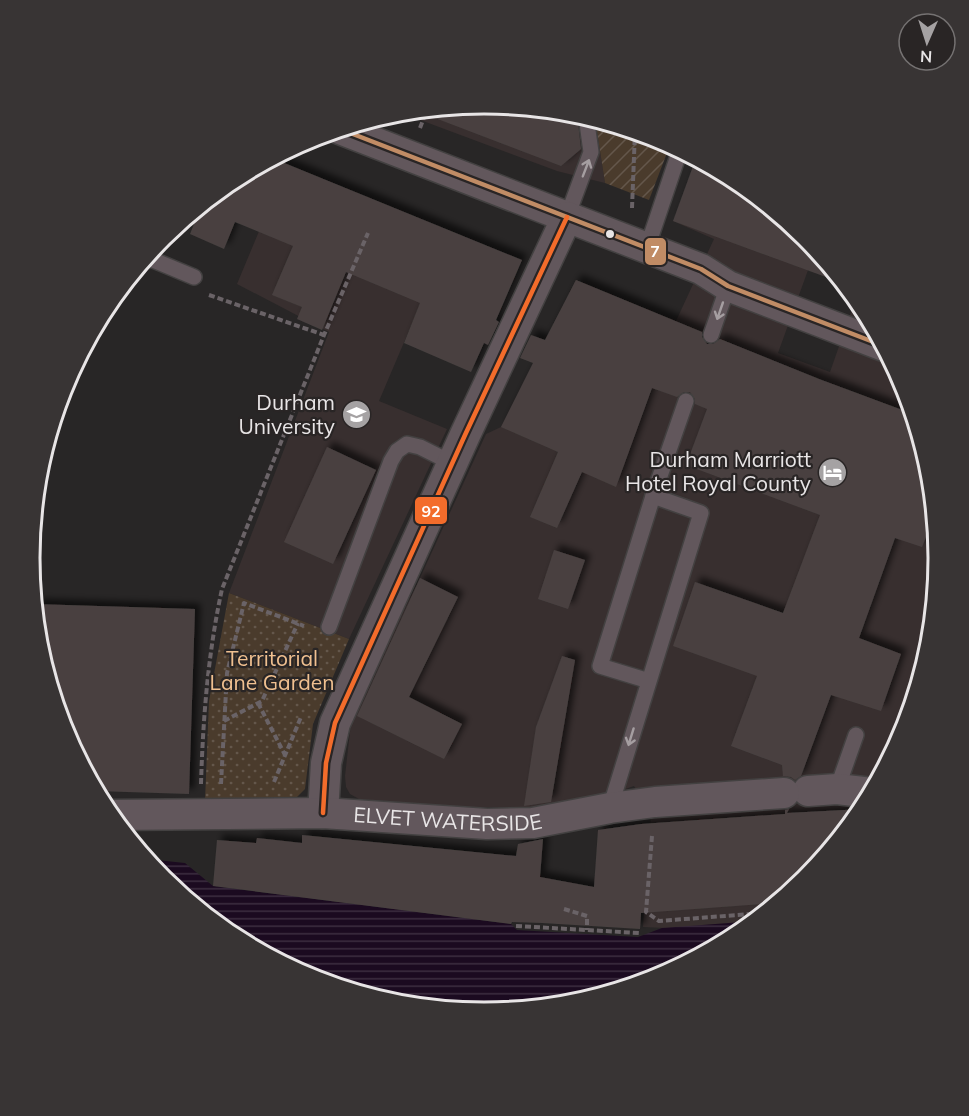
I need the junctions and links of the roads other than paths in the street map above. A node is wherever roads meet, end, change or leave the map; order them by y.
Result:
1 (587, 127) edge
2 (354, 134) edge
3 (676, 158) edge
4 (567, 217) junction
5 (638, 245) junction
6 (155, 261) edge
7 (194, 278) road end
8 (728, 286) junction
9 (711, 335) dead end
10 (872, 341) edge
11 (686, 401) dead end
12 (452, 463) junction
13 (653, 496) junction
14 (329, 627) dead end
15 (649, 681) junction
16 (856, 735) dead end
17 (837, 789) junction
18 (862, 792) edge
19 (610, 808) junction
20 (323, 813) junction
21 (122, 815) edge

4 -> 1 lane
2 - 4 street
3 - 5 lane
4 - 5 street
4 - 12 street
5 - 8 street
6 - 7 lane
8 -> 9 lane
8 - 10 street
11 - 13 lane
12 - 14 lane
12 - 20 street
13 - 15 lane
13 - 15 lane
15 -> 19 lane
16 - 17 lane
17 - 18 street, ELVET WATERSIDE
17 - 19 street, ELVET WATERSIDE
19 - 20 street, ELVET WATERSIDE
20 - 21 street, ELVET WATERSIDE

